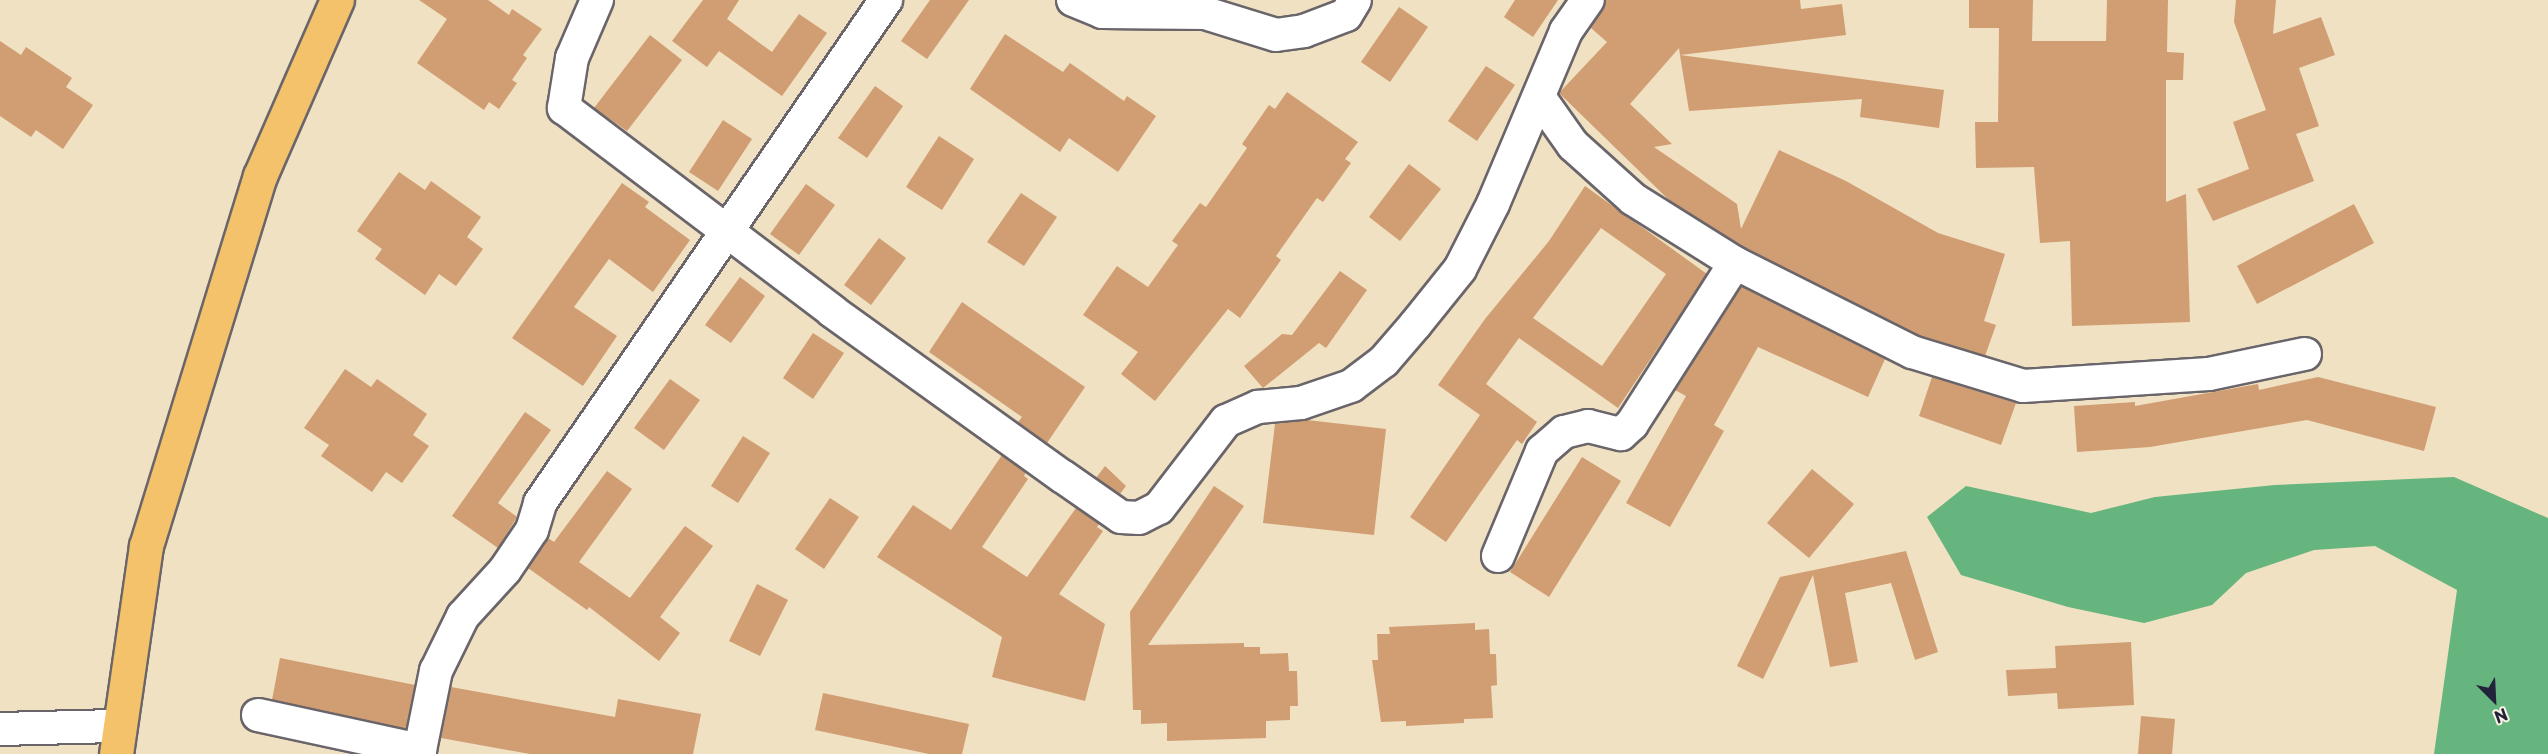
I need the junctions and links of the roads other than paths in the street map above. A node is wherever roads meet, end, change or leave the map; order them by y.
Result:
1 (337, 0) edge
2 (597, 0) edge
3 (886, 0) edge
4 (1073, 0) edge
5 (1355, 0) edge
6 (1588, 0) edge
7 (1539, 97) junction
8 (728, 229) junction
9 (1735, 263) junction
10 (2305, 354) dead end
11 (1498, 556) dead end
12 (258, 715) dead end
13 (0, 729) edge
14 (117, 740) edge
15 (430, 752) edge

1 - 14 main road
2 - 8 street
3 - 8 street
4 - 5 street
6 - 7 street
7 - 8 street
7 - 9 street
8 - 15 street
9 - 10 street
9 - 11 street
12 - 15 street
13 - 14 street

